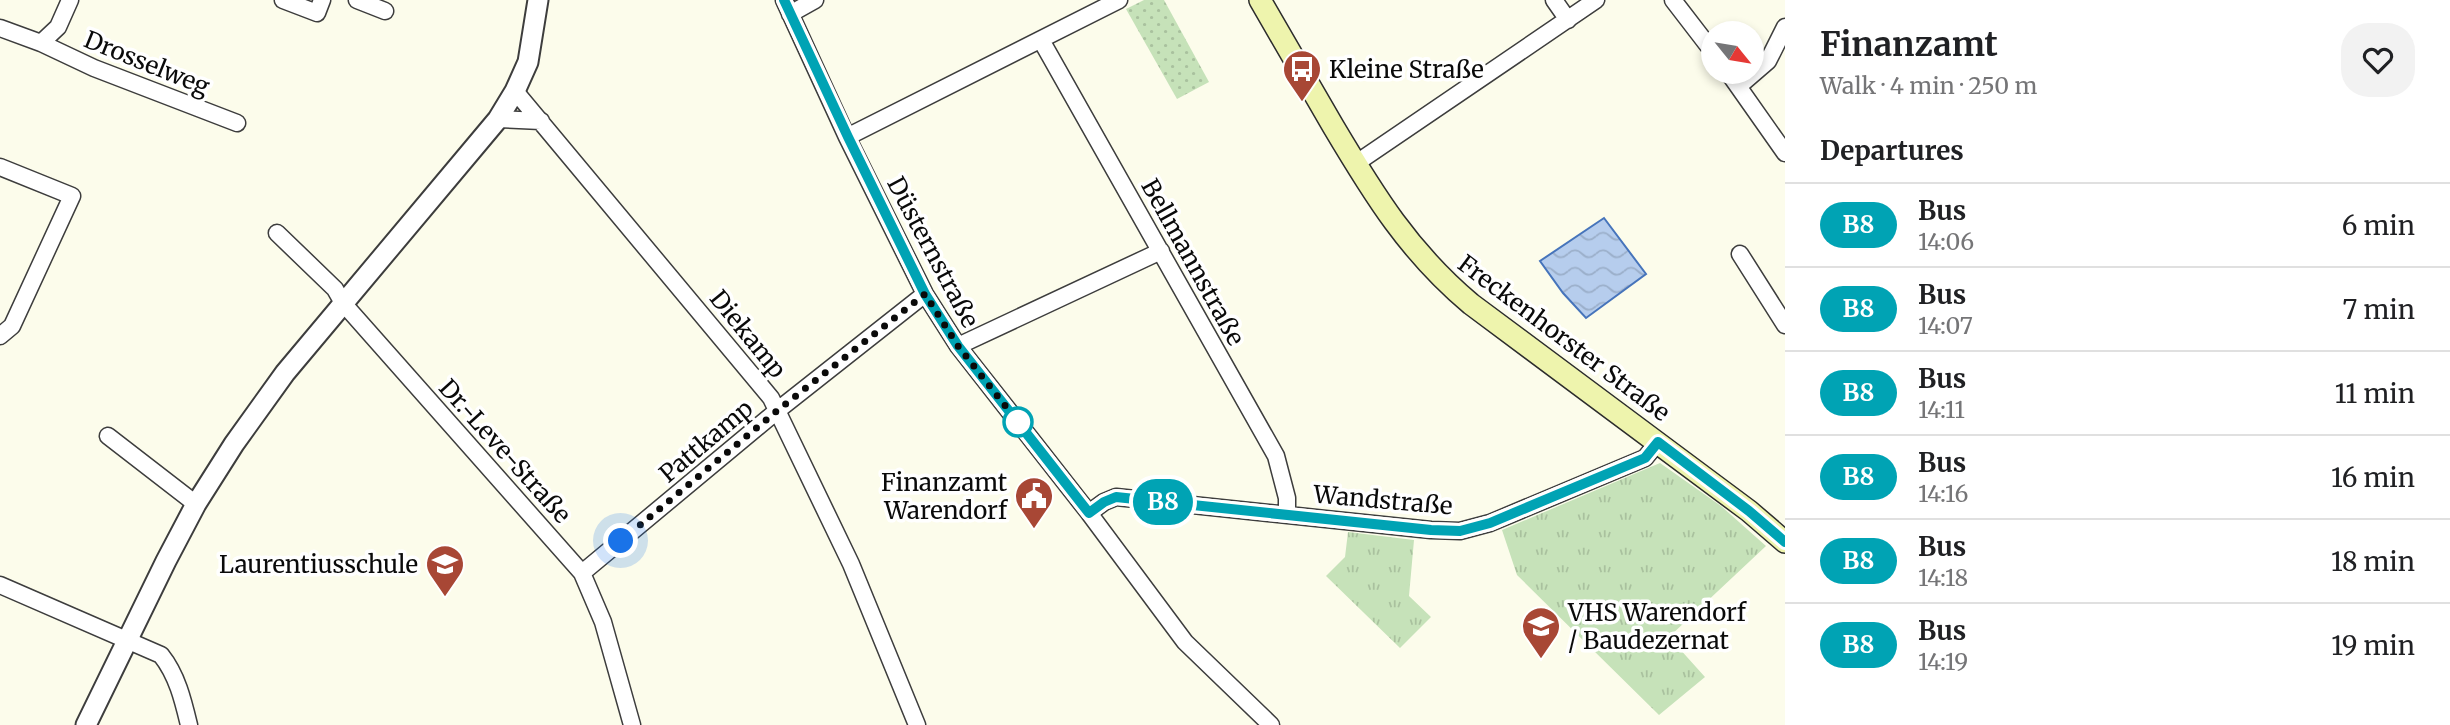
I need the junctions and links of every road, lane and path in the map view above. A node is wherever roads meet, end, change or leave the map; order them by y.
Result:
1 (70, 0) edge
2 (286, 0) edge
3 (322, 0) edge
4 (357, 0) edge
5 (538, 0) edge
6 (815, 0) edge
7 (1119, 0) edge
8 (1260, 0) edge
9 (1554, 0) edge
10 (1596, 0) edge
11 (1681, 3) edge
12 (787, 7) edge
13 (385, 11) dead end
14 (1568, 20) junction
15 (1785, 27) edge
16 (0, 28) edge
17 (1701, 34) edge
18 (1041, 40) junction
19 (41, 43) junction
20 (1739, 86) joint
21 (515, 91) junction
22 (498, 119) junction
23 (541, 121) junction
24 (237, 123) dead end
25 (848, 137) junction
26 (1785, 153) edge
27 (1355, 164) junction
28 (0, 167) edge
29 (277, 233) dead end
30 (1161, 251) junction
31 (1740, 254) dead end
32 (925, 294) junction
33 (343, 303) junction
34 (1785, 325) edge
35 (0, 336) edge
36 (958, 346) junction
37 (778, 410) junction
38 (108, 436) dead end
39 (1658, 442) junction
40 (196, 504) junction
41 (1089, 513) junction
42 (1287, 514) junction
43 (1785, 542) edge
44 (582, 573) junction
45 (0, 585) edge
46 (126, 640) junction
47 (86, 725) edge
48 (189, 725) edge
49 (632, 725) edge
50 (917, 725) edge
51 (1271, 725) edge

1 - 19 street
2 - 3 street
4 - 13 street
5 - 21 street
6 - 12 street
7 - 18 street
8 - 27 main road, Freckenhorster Straße
9 - 14 street
10 - 14 street
11 - 17 street
12 - 25 street, Düsternstraße
14 - 27 street
15 - 20 street
16 - 19 street, Drosselweg
18 - 25 street
18 - 30 street, Bellmannstraße
19 - 24 street, Drosselweg
20 - 26 street
21 - 22 street
21 - 23 street, Diekamp
22 - 23 street
22 - 33 street
23 - 37 street, Diekamp
25 - 32 street, Düsternstraße
27 - 39 main road, Freckenhorster Straße
28 - 35 street
29 - 33 street, Dr.-Leve-Straße
30 - 36 street
30 - 42 street, Bellmannstraße
31 - 34 street
32 - 36 street, Düsternstraße
32 - 37 street, Pattkamp
33 - 40 street
33 - 44 street, Dr.-Leve-Straße
36 - 41 street, Düsternstraße
37 - 44 street, Pattkamp
37 - 50 street, Diekamp
38 - 40 street
39 - 42 street, Wandstraße
39 - 43 main road, Freckenhorster Straße
40 - 46 street
41 - 42 street, Wandstraße
41 - 51 street, Düsternstraße
44 - 49 street, Dr.-Leve-Straße
45 - 46 street
46 - 47 street
46 - 48 street

